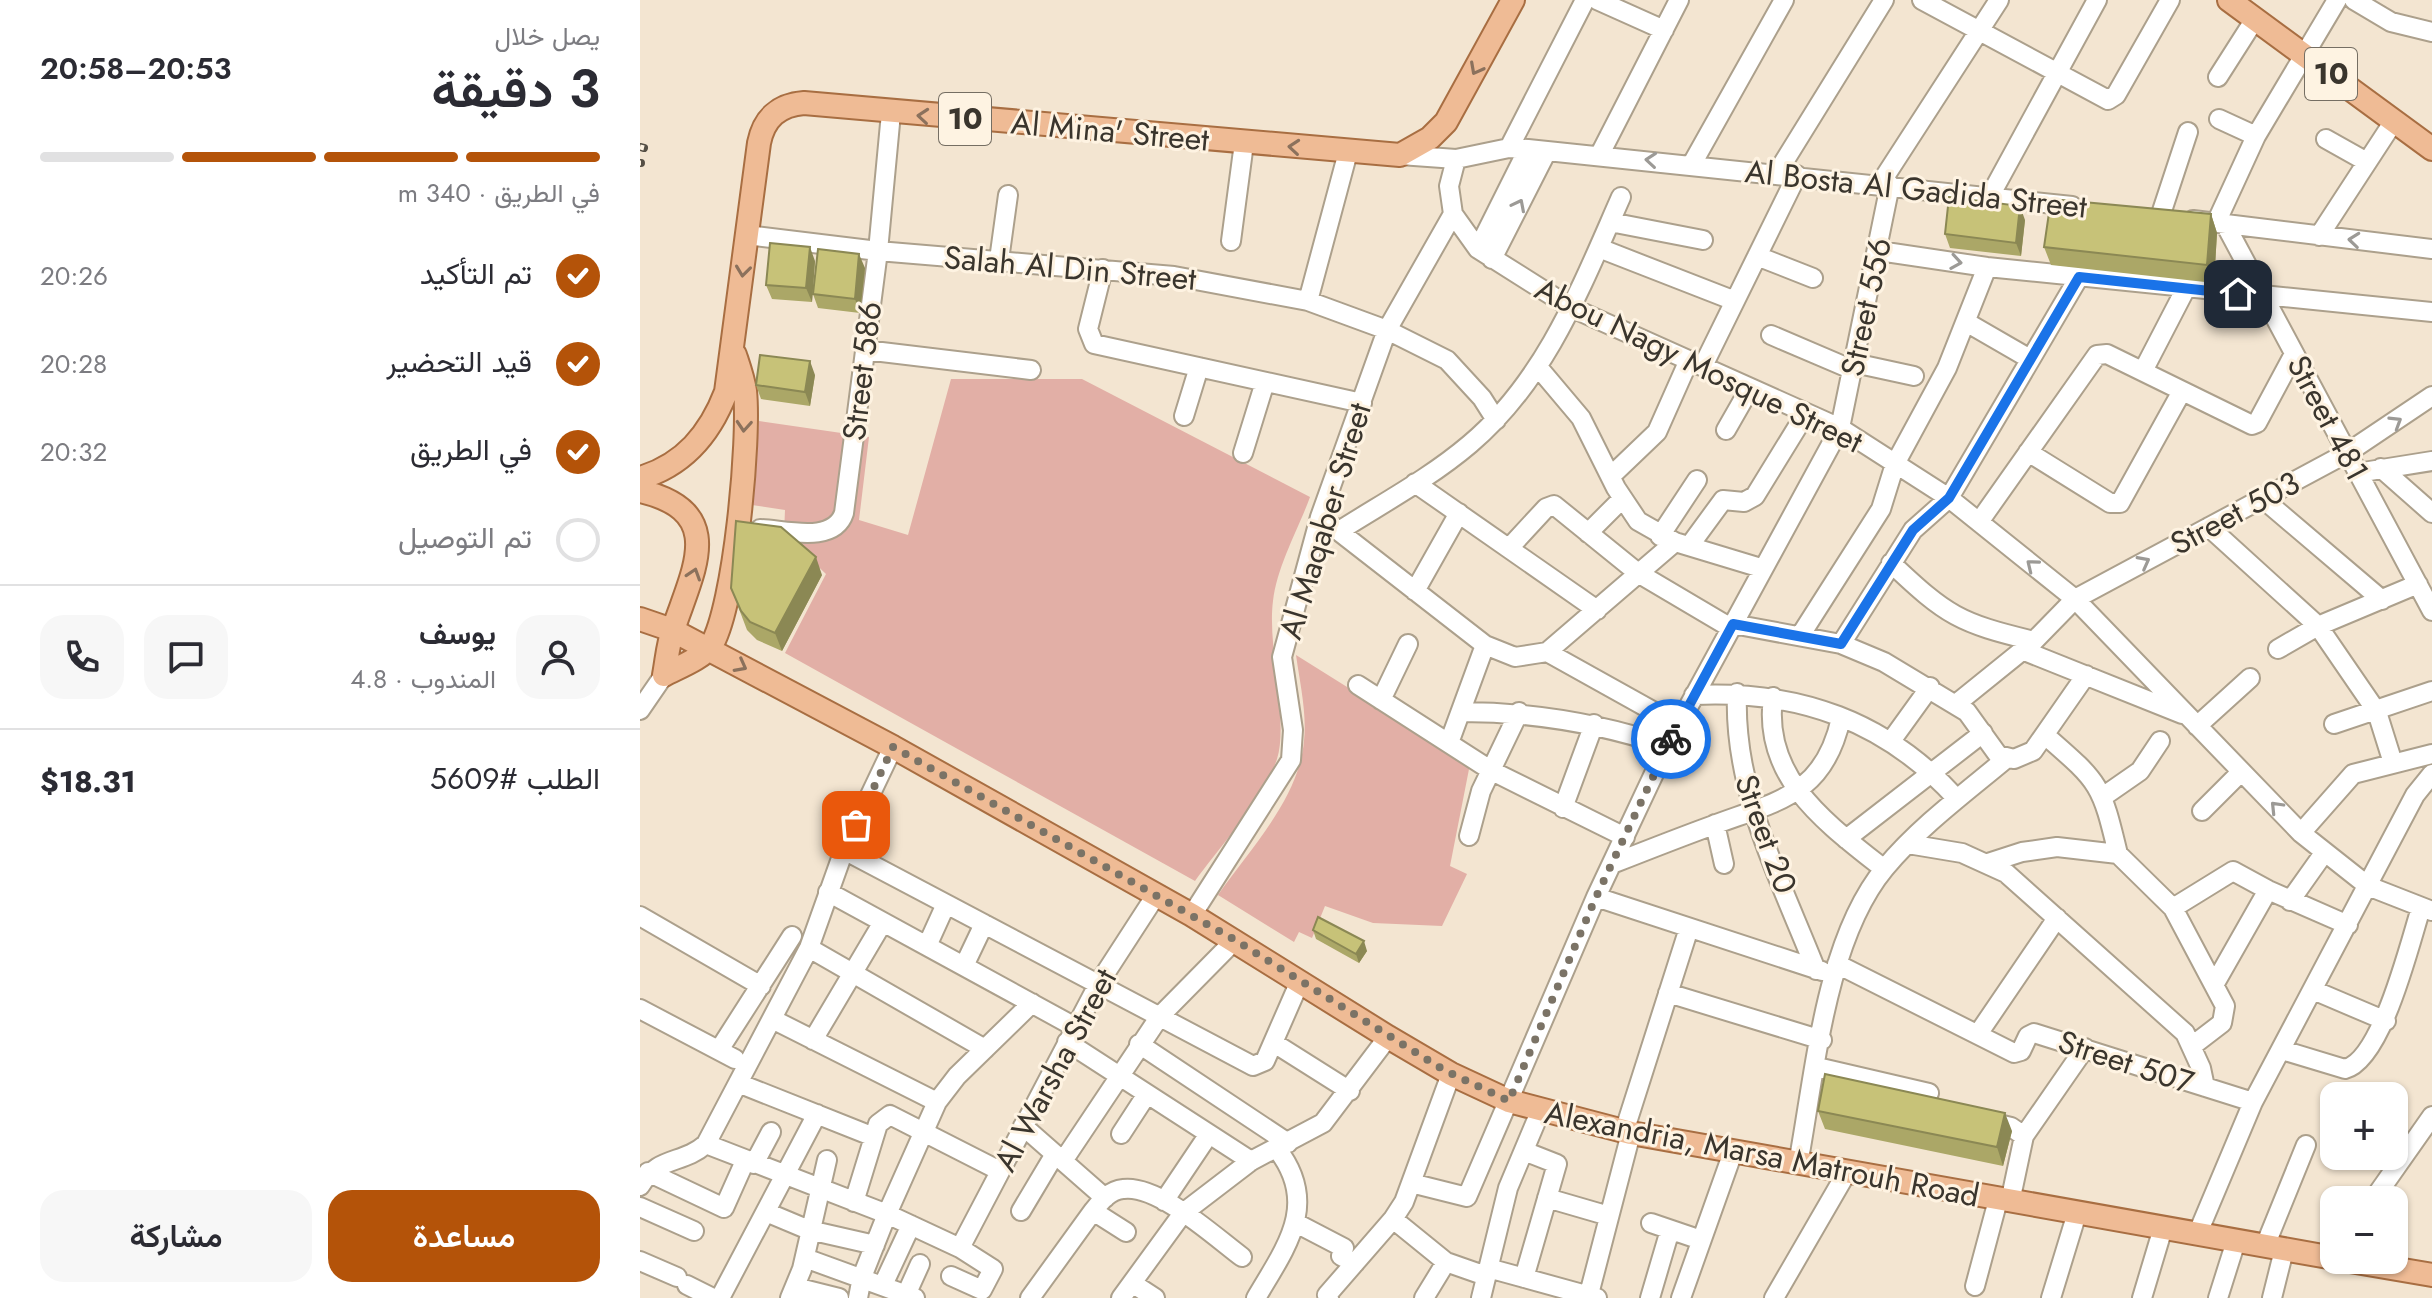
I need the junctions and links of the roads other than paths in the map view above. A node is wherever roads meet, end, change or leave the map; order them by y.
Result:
1 (1513, 0) edge
2 (1585, 0) edge
3 (1597, 0) edge
4 (1679, 0) edge
5 (1784, 0) edge
6 (1884, 0) edge
7 (1922, 0) edge
8 (1999, 0) edge
9 (2097, 0) edge
10 (2170, 0) edge
11 (2229, 0) edge
12 (2337, 0) edge
13 (2354, 0) edge
14 (2255, 19) junction
15 (1664, 30) junction
16 (1980, 31) junction
17 (2432, 32) edge
18 (2303, 53) junction
19 (2056, 73) junction
20 (2218, 77) dead end
21 (891, 113) junction
22 (2219, 119) dead end
23 (2394, 121) junction
24 (2188, 132) dead end
25 (2256, 136) junction
26 (2326, 139) dead end
27 (1244, 143) junction
28 (1528, 149) junction
29 (2432, 149) edge
30 (1348, 152) junction
31 (1400, 155) junction
32 (1599, 156) junction
33 (1456, 159) junction
34 (2367, 162) junction
35 (1692, 164) junction
36 (1777, 173) junction
37 (1797, 175) junction
38 (1885, 184) junction
39 (1008, 195) dead end
40 (1990, 196) junction
41 (1621, 197) dead end
42 (2098, 209) edge
43 (1453, 214) junction
44 (1610, 222) junction
45 (2221, 224) junction
46 (747, 235) junction
47 (2319, 236) junction
48 (1703, 240) dead end
49 (1231, 241) dead end
50 (1599, 248) junction
51 (2432, 249) edge
52 (878, 251) junction
53 (1879, 251) junction
54 (1485, 254) junction
55 (1757, 256) junction
56 (999, 260) junction
57 (1987, 267) junction
58 (1103, 269) junction
59 (2079, 277) junction
60 (1813, 278) dead end
61 (2186, 288) junction
62 (2264, 297) junction
63 (1308, 301) junction
64 (1735, 301) junction
65 (1570, 307) junction
66 (2432, 312) edge
67 (1966, 322) junction
68 (1387, 330) junction
69 (1771, 335) dead end
70 (733, 350) junction
71 (865, 350) junction
72 (2294, 354) junction
73 (2030, 359) junction
74 (1696, 363) junction
75 (1853, 366) junction
76 (1199, 367) junction
77 (1538, 367) junction
78 (1031, 370) dead end
79 (2143, 371) junction
80 (1914, 376) dead end
81 (1265, 382) junction
82 (1750, 388) junction
83 (2182, 391) junction
84 (2432, 396) edge
85 (1362, 403) junction
86 (1806, 413) junction
87 (1184, 416) dead end
88 (1496, 420) junction
89 (1840, 428) junction
90 (1726, 430) dead end
91 (2028, 452) junction
92 (1243, 453) dead end
93 (2347, 453) junction
94 (2432, 461) edge
95 (1895, 464) junction
96 (2381, 468) junction
97 (2357, 473) junction
98 (1611, 476) junction
99 (640, 478) edge
100 (1697, 480) dead end
101 (1415, 483) junction
102 (640, 491) edge
103 (1949, 498) junction
104 (2262, 498) junction
105 (1622, 499) junction
106 (1459, 513) junction
107 (2432, 513) edge
108 (1320, 517) junction
109 (1979, 522) junction
110 (737, 527) junction
111 (2209, 527) junction
112 (1339, 531) junction
113 (1588, 533) junction
114 (1675, 541) junction
115 (1509, 548) junction
116 (1891, 563) junction
117 (1761, 568) junction
118 (1638, 573) junction
119 (2418, 584) junction
120 (1415, 591) junction
121 (2075, 599) junction
122 (2382, 600) junction
123 (1597, 610) junction
124 (2432, 611) edge
125 (640, 619) edge
126 (1732, 626) junction
127 (2318, 626) junction
128 (672, 630) junction
129 (1800, 636) junction
130 (1408, 644) dead end
131 (1841, 644) junction
132 (1485, 645) junction
133 (2028, 646) junction
134 (709, 649) junction
135 (2278, 649) dead end
136 (1547, 652) junction
137 (664, 675) junction
138 (2086, 675) junction
139 (2250, 678) dead end
140 (1358, 685) dead end
141 (1930, 687) junction
142 (2432, 691) edge
143 (1737, 693) junction
144 (1694, 695) junction
145 (1773, 697) junction
146 (1381, 700) junction
147 (1956, 704) junction
148 (640, 710) edge
149 (1461, 712) junction
150 (1519, 712) junction
151 (2377, 712) junction
152 (1841, 718) junction
153 (2193, 721) junction
154 (1594, 724) junction
155 (2334, 724) dead end
156 (1678, 725) junction
157 (1983, 733) junction
158 (2045, 735) junction
159 (1891, 741) junction
160 (2160, 741) dead end
161 (1449, 743) junction
162 (1667, 746) junction
163 (893, 747) junction
164 (2432, 754) edge
165 (2007, 758) junction
166 (2393, 763) junction
167 (1492, 771) junction
168 (2241, 772) junction
169 (1933, 773) junction
170 (2432, 774) edge
171 (1799, 791) junction
172 (2104, 796) junction
173 (1957, 799) junction
174 (1563, 808) junction
175 (2202, 811) dead end
176 (1754, 812) junction
177 (1715, 824) junction
178 (2301, 833) junction
179 (1469, 836) dead end
180 (1625, 837) junction
181 (1846, 839) junction
182 (1908, 844) junction
183 (844, 850) junction
184 (2324, 853) junction
185 (2118, 854) junction
186 (1988, 863) junction
187 (1612, 864) junction
188 (1724, 864) dead end
189 (1884, 869) junction
190 (2368, 886) junction
191 (2268, 890) junction
192 (828, 892) junction
193 (1156, 895) junction
194 (1596, 897) junction
195 (2290, 901) junction
196 (946, 904) junction
197 (2173, 908) junction
198 (2426, 909) edge
199 (1192, 915) junction
200 (640, 916) edge
201 (2057, 918) junction
202 (883, 922) junction
203 (984, 924) junction
204 (2348, 925) junction
205 (1689, 928) junction
206 (792, 936) dead end
207 (1235, 940) junction
208 (927, 946) junction
209 (809, 948) junction
210 (964, 966) junction
211 (1829, 970) junction
212 (853, 973) junction
213 (1300, 981) junction
214 (1099, 983) junction
215 (2214, 985) junction
216 (761, 986) junction
217 (2313, 990) junction
218 (1668, 993) junction
219 (1032, 1003) junction
220 (640, 1009) edge
221 (1160, 1016) junction
222 (772, 1019) junction
223 (2386, 1021) junction
224 (1071, 1034) junction
225 (1978, 1034) junction
226 (1388, 1037) junction
227 (813, 1040) junction
228 (1822, 1040) junction
229 (1274, 1043) junction
230 (1139, 1044) junction
231 (2192, 1046) junction
232 (2085, 1048) junction
233 (985, 1049) junction
234 (2282, 1050) junction
235 (1451, 1074) junction
236 (1815, 1074) junction
237 (1118, 1076) junction
238 (738, 1083) junction
239 (2205, 1087) junction
240 (1350, 1091) junction
241 (1147, 1094) junction
242 (1509, 1101) junction
243 (1932, 1101) edge
244 (937, 1102) junction
245 (2253, 1102) junction
246 (1540, 1112) junction
247 (817, 1114) junction
248 (1965, 1116) edge
249 (2432, 1116) edge
250 (1023, 1126) junction
251 (771, 1132) dead end
252 (926, 1132) junction
253 (1627, 1133) junction
254 (1121, 1134) dead end
255 (1209, 1134) junction
256 (2024, 1136) junction
257 (874, 1137) junction
258 (706, 1144) junction
259 (2306, 1145) dead end
260 (1282, 1146) junction
261 (1524, 1151) junction
262 (1733, 1152) junction
263 (1059, 1158) junction
264 (827, 1160) dead end
265 (1251, 1161) junction
266 (750, 1162) junction
267 (1798, 1164) junction
268 (1000, 1171) junction
269 (1847, 1172) junction
270 (784, 1176) junction
271 (644, 1179) edge
272 (1411, 1183) junction
273 (2383, 1186) edge
274 (820, 1189) junction
275 (1547, 1198) junction
276 (1164, 1201) junction
277 (2004, 1201) junction
278 (854, 1202) junction
279 (1099, 1204) junction
280 (640, 1207) edge
281 (1021, 1211) dead end
282 (766, 1212) junction
283 (1183, 1213) junction
284 (2077, 1213) junction
285 (887, 1214) junction
286 (1609, 1216) junction
287 (1393, 1219) junction
288 (1296, 1223) junction
289 (1651, 1223) dead end
290 (911, 1225) junction
291 (2163, 1228) junction
292 (809, 1230) junction
293 (1670, 1230) junction
294 (694, 1231) dead end
295 (1126, 1232) dead end
296 (2197, 1235) junction
297 (1701, 1240) junction
298 (2236, 1241) junction
299 (875, 1245) junction
300 (960, 1248) junction
301 (2275, 1248) junction
302 (2320, 1255) edge
303 (1242, 1257) dead end
304 (805, 1258) junction
305 (640, 1261) edge
306 (1446, 1262) junction
307 (1355, 1263) junction
308 (920, 1264) dead end
309 (2408, 1270) edge
310 (1487, 1272) junction
311 (2432, 1275) edge
312 (951, 1276) dead end
313 (862, 1277) junction
314 (1524, 1278) junction
315 (883, 1285) junction
316 (1975, 1286) dead end
317 (1127, 1290) edge
318 (792, 1292) edge
319 (911, 1296) edge
320 (1037, 1296) edge
321 (1328, 1296) edge
322 (1591, 1297) edge
323 (713, 1298) edge
324 (839, 1298) edge
325 (858, 1298) edge
326 (1155, 1298) edge
327 (1256, 1298) edge
328 (1424, 1298) edge
329 (1481, 1298) edge
330 (1650, 1298) edge
331 (1681, 1298) edge
332 (1774, 1298) edge
333 (2051, 1298) edge
334 (2142, 1298) edge
335 (2218, 1298) edge
336 (2272, 1298) edge

1 -> 31 main road
2 - 28 street
3 - 15 street
4 - 15 street
5 - 35 street
6 - 36 street
7 - 16 street
8 - 16 street
9 - 19 street
10 - 19 street
11 - 14 main road, 10
12 - 18 street
13 - 17 street
14 - 18 main road, 10
14 - 20 street
15 - 32 street
16 - 19 street
16 - 38 street
18 - 23 main road, 10
18 - 25 street
19 - 40 street
27 -> 21 main road, Al Mina' Street / 10
21 - 46 main road, Al Mina' Street / 10
21 - 52 street, Street 586
22 - 25 street
23 - 29 main road, 10
23 - 34 street
24 - 45 street
25 - 45 street
26 - 34 street
30 -> 27 main road, Al Mina' Street / 10
27 - 49 street
28 - 32 street, Al Bosta Al Gadida Street
28 - 33 street, Al Bosta Al Gadida Street
28 - 54 street
30 - 31 main road, Al Mina' Street / 10
30 - 63 street
31 - 33 street, Al Bosta Al Gadida Street
35 -> 32 street, Al Bosta Al Gadida Street
33 - 43 street
34 - 47 street
35 - 36 street, Al Bosta Al Gadida Street
36 - 37 street, Al Bosta Al Gadida Street
37 - 38 street, Al Bosta Al Gadida Street
37 - 55 street
38 - 40 street, Al Bosta Al Gadida Street
38 - 53 street, Street 556
39 - 56 street
40 - 42 street, Al Bosta Al Gadida Street
41 - 44 street
43 - 54 street, Abou Nagy Mosque Street
43 - 68 street, Al Maqaber Street
44 - 48 street
44 - 50 street
45 - 47 street
45 - 62 street, Street 481
46 - 52 street, Salah Al Din Street
46 -> 70 main road, Al Mina' Street / 10
51 -> 47 street
50 - 64 street
50 - 65 street
52 - 56 street, Salah Al Din Street
52 - 71 street, Street 586
53 -> 57 street
53 - 75 street, Street 556
54 - 65 street, Abou Nagy Mosque Street
55 - 60 street
55 - 64 street
56 - 58 street, Salah Al Din Street
57 - 59 street
57 - 67 street
58 - 63 street, Salah Al Din Street
58 - 76 street
59 - 61 street
59 - 73 street
61 - 62 street
61 - 79 street
62 - 66 street
62 - 72 street, Street 481
63 - 68 street, Salah Al Din Street
64 - 74 street
65 - 74 street, Abou Nagy Mosque Street
65 - 77 street
67 - 73 street
67 - 95 street
68 - 85 street, Al Maqaber Street
68 - 88 street, Salah Al Din Street
69 - 75 street
70 - 99 main road, 10
70 -> 110 main road, 10
71 - 78 street
71 - 110 street, Street 586
72 - 83 street
72 - 93 street, Street 481
73 - 103 street
74 - 82 street, Abou Nagy Mosque Street
74 - 98 street
75 - 80 street
75 - 89 street, Street 556
76 - 81 street
76 - 87 street
77 - 88 street
77 - 98 street
79 - 83 street
79 - 91 street
81 - 85 street
81 - 92 street
82 - 86 street, Abou Nagy Mosque Street
82 - 90 street
83 - 91 street
93 -> 84 street, Street 503
85 - 108 street, Al Maqaber Street
86 - 89 street, Abou Nagy Mosque Street
86 - 114 street
88 - 101 street
89 - 95 street, Abou Nagy Mosque Street
89 - 117 street, Street 556
91 - 109 street
93 - 97 street, Street 481
93 - 104 street, Street 503
94 - 96 street
95 - 103 street, Abou Nagy Mosque Street
95 - 129 street
96 - 97 street
96 - 107 street
97 - 119 street, Street 481
98 - 105 street
100 - 114 street
101 - 106 street
101 - 112 street
128 -> 102 main road
103 - 109 street, Abou Nagy Mosque Street
103 - 116 street
104 - 111 street, Street 503
104 - 122 street
105 - 113 street
105 - 114 street
106 - 115 street
106 - 120 street
108 - 112 street
108 - 199 street, Al Maqaber Street
121 -> 109 street, Abou Nagy Mosque Street
110 - 134 main road, 10
121 -> 111 street, Street 503
111 - 127 street
112 - 120 street
113 - 115 street
113 - 118 street
114 - 117 street
114 - 118 street
115 - 123 street
116 - 131 street
116 - 133 street
117 - 126 street, Street 556
118 - 123 street
118 - 126 street
119 - 122 street
119 - 124 street, Street 481
120 - 132 street
121 - 133 street, Street 503
121 - 153 street, Abou Nagy Mosque Street
122 - 127 street
123 - 136 street
125 - 128 main road, Alexandria, Marsa Matrouh Road
126 - 129 street
126 - 144 street, Street 556
127 - 135 street
127 - 151 street
128 - 134 main road, Alexandria, Marsa Matrouh Road
128 - 137 main road
129 - 131 street
130 - 146 street
131 - 141 street
132 - 136 street
132 - 149 street
133 - 138 street
133 - 147 street, Street 503
134 - 137 main road
134 -> 163 main road, Alexandria, Marsa Matrouh Road
136 - 156 street
137 - 148 street
138 - 153 street
138 - 158 street
139 - 153 street
140 - 146 street
141 - 147 street
141 - 159 street
142 - 151 street
143 - 144 street
143 - 145 street
143 - 176 street, Street 20
144 - 156 street, Street 556
145 - 152 street
145 - 171 street
146 - 161 street
147 - 157 street
149 - 150 street
149 - 161 street
150 - 154 street
150 - 167 street
151 - 155 street
151 - 166 street
152 - 159 street
152 - 171 street
153 - 168 street, Abou Nagy Mosque Street
154 - 162 street
154 - 174 street
156 - 162 street, Street 556
157 - 165 street
157 - 169 street
158 - 165 street
158 - 172 street
159 - 169 street
160 - 172 street
161 - 167 street
162 - 180 street, Street 556
163 - 183 street
163 - 193 main road, Alexandria, Marsa Matrouh Road
164 - 166 street
165 - 173 street
166 - 178 street
167 - 174 street
167 - 179 street
168 - 175 street
178 -> 168 street, Abou Nagy Mosque Street
169 - 173 street
169 - 181 street
170 - 190 street
171 - 176 street
171 - 181 street
172 - 185 street
173 - 182 street
174 - 180 street
176 - 177 street
176 - 211 street, Street 20
177 - 187 street
177 - 188 street
178 - 184 street, Abou Nagy Mosque Street
180 - 187 street, Street 556
181 - 189 street
182 - 186 street
182 - 189 street
183 - 192 street
183 - 196 street
184 - 190 street, Abou Nagy Mosque Street
184 - 195 street
185 - 186 street
185 - 197 street
186 - 201 street
187 - 194 street, Street 556
189 - 211 street
190 - 198 street, Abou Nagy Mosque Street
190 - 204 street
191 - 195 street
191 - 197 street
191 - 215 street
192 - 202 street
192 - 209 street
193 - 199 main road, Alexandria, Marsa Matrouh Road
193 - 214 street, Al Warsha Street
194 - 205 street, Street 507
194 - 242 street, Street 556
195 - 204 street
196 - 203 street
196 - 208 street
197 - 215 street
198 - 223 street
199 - 207 main road, Alexandria, Marsa Matrouh Road
200 - 216 street
201 - 225 street
201 - 231 street
202 - 208 street
202 - 212 street
203 - 210 street
203 - 214 street
204 - 217 street
205 - 211 street, Street 507
205 - 218 street
206 - 216 street
207 - 213 main road, Alexandria, Marsa Matrouh Road
207 - 221 street
208 - 210 street
209 - 212 street
209 - 222 street
210 - 219 street
211 - 225 street, Street 507
211 - 228 street
212 - 227 street
212 - 233 street
213 - 226 main road, Alexandria, Marsa Matrouh Road
213 - 229 street
214 - 221 street
214 - 224 street, Al Warsha Street
215 - 231 street
216 - 220 street
217 - 223 street
217 - 234 street
218 - 228 street
218 - 253 street
219 - 224 street
219 - 233 street
221 - 229 street
221 - 230 street
222 - 227 street
222 - 238 street
223 - 234 street
224 - 237 street
224 - 250 street, Al Warsha Street
225 - 232 street, Street 507
226 - 235 main road, Alexandria, Marsa Matrouh Road
226 - 240 street
227 - 244 street
228 - 236 street
229 - 240 street
230 - 237 street
230 - 260 street
231 - 239 street
232 - 239 street, Street 507
232 - 256 street
233 - 244 street
234 - 245 street
235 - 242 main road, Alexandria, Marsa Matrouh Road
235 - 272 street
236 - 243 street
236 - 267 street
237 - 241 street
237 - 263 street
238 - 247 street
238 - 258 street
239 - 245 street, Street 507
240 - 260 street
241 - 254 street
241 - 255 street
242 - 246 main road, Alexandria, Marsa Matrouh Road
242 - 272 street, Street 556
244 - 252 street
245 - 296 street
246 - 253 main road, Alexandria, Marsa Matrouh Road
246 - 261 street
247 - 257 street
247 - 270 street
248 - 256 street
249 - 273 street
250 - 263 street
250 - 268 street, Al Warsha Street
251 - 266 street
252 - 257 street
252 - 268 street
252 - 285 street
253 - 262 main road, Alexandria, Marsa Matrouh Road
253 - 286 street
255 - 265 street
255 - 276 street
256 - 277 street
257 - 278 street
258 - 266 street
258 - 271 street
259 - 301 street
260 - 265 street
260 - 288 street
261 - 275 street
261 - 310 street
262 - 267 main road, Alexandria, Marsa Matrouh Road
262 - 297 street
263 - 279 street
263 - 281 street
264 - 274 street
265 - 283 street
266 - 270 street
266 - 271 street
267 - 269 main road, Alexandria, Marsa Matrouh Road
268 - 300 street, Al Warsha Street
269 - 277 main road, Alexandria, Marsa Matrouh Road
269 - 332 street
270 - 274 street
270 - 282 street
272 - 287 street
274 - 278 street
274 - 292 street
275 - 286 street
275 - 314 street
276 - 279 street
276 - 283 street
277 - 284 main road, Alexandria, Marsa Matrouh Road
277 - 316 street
278 - 285 street
279 - 295 street
279 - 320 street
280 - 294 street
282 - 292 street
282 - 323 street
283 - 303 street
283 - 317 street
284 - 291 main road, Alexandria, Marsa Matrouh Road
284 - 333 street
285 - 290 street
285 - 299 street
286 - 322 street
287 - 306 street
287 - 307 street
288 - 307 street
288 - 327 street
289 - 293 street
290 - 300 street
290 - 315 street
291 - 296 main road, Alexandria, Marsa Matrouh Road
291 - 334 street
292 - 299 street
292 - 304 street
293 - 297 street
293 - 330 street
296 - 298 main road, Alexandria, Marsa Matrouh Road
297 - 331 street
298 - 301 main road, Alexandria, Marsa Matrouh Road
298 - 335 street
299 - 313 street
300 - 312 street
301 - 302 main road, Alexandria, Marsa Matrouh Road
301 - 336 street
304 - 313 street
304 - 318 street
305 - 323 street
306 - 310 street
306 - 328 street
307 - 321 street
308 - 319 street
309 - 311 main road, Alexandria, Marsa Matrouh Road
310 - 314 street
310 - 329 street
313 - 315 street
313 - 325 street
314 - 322 street
315 - 319 street
317 - 326 street
318 - 324 street

